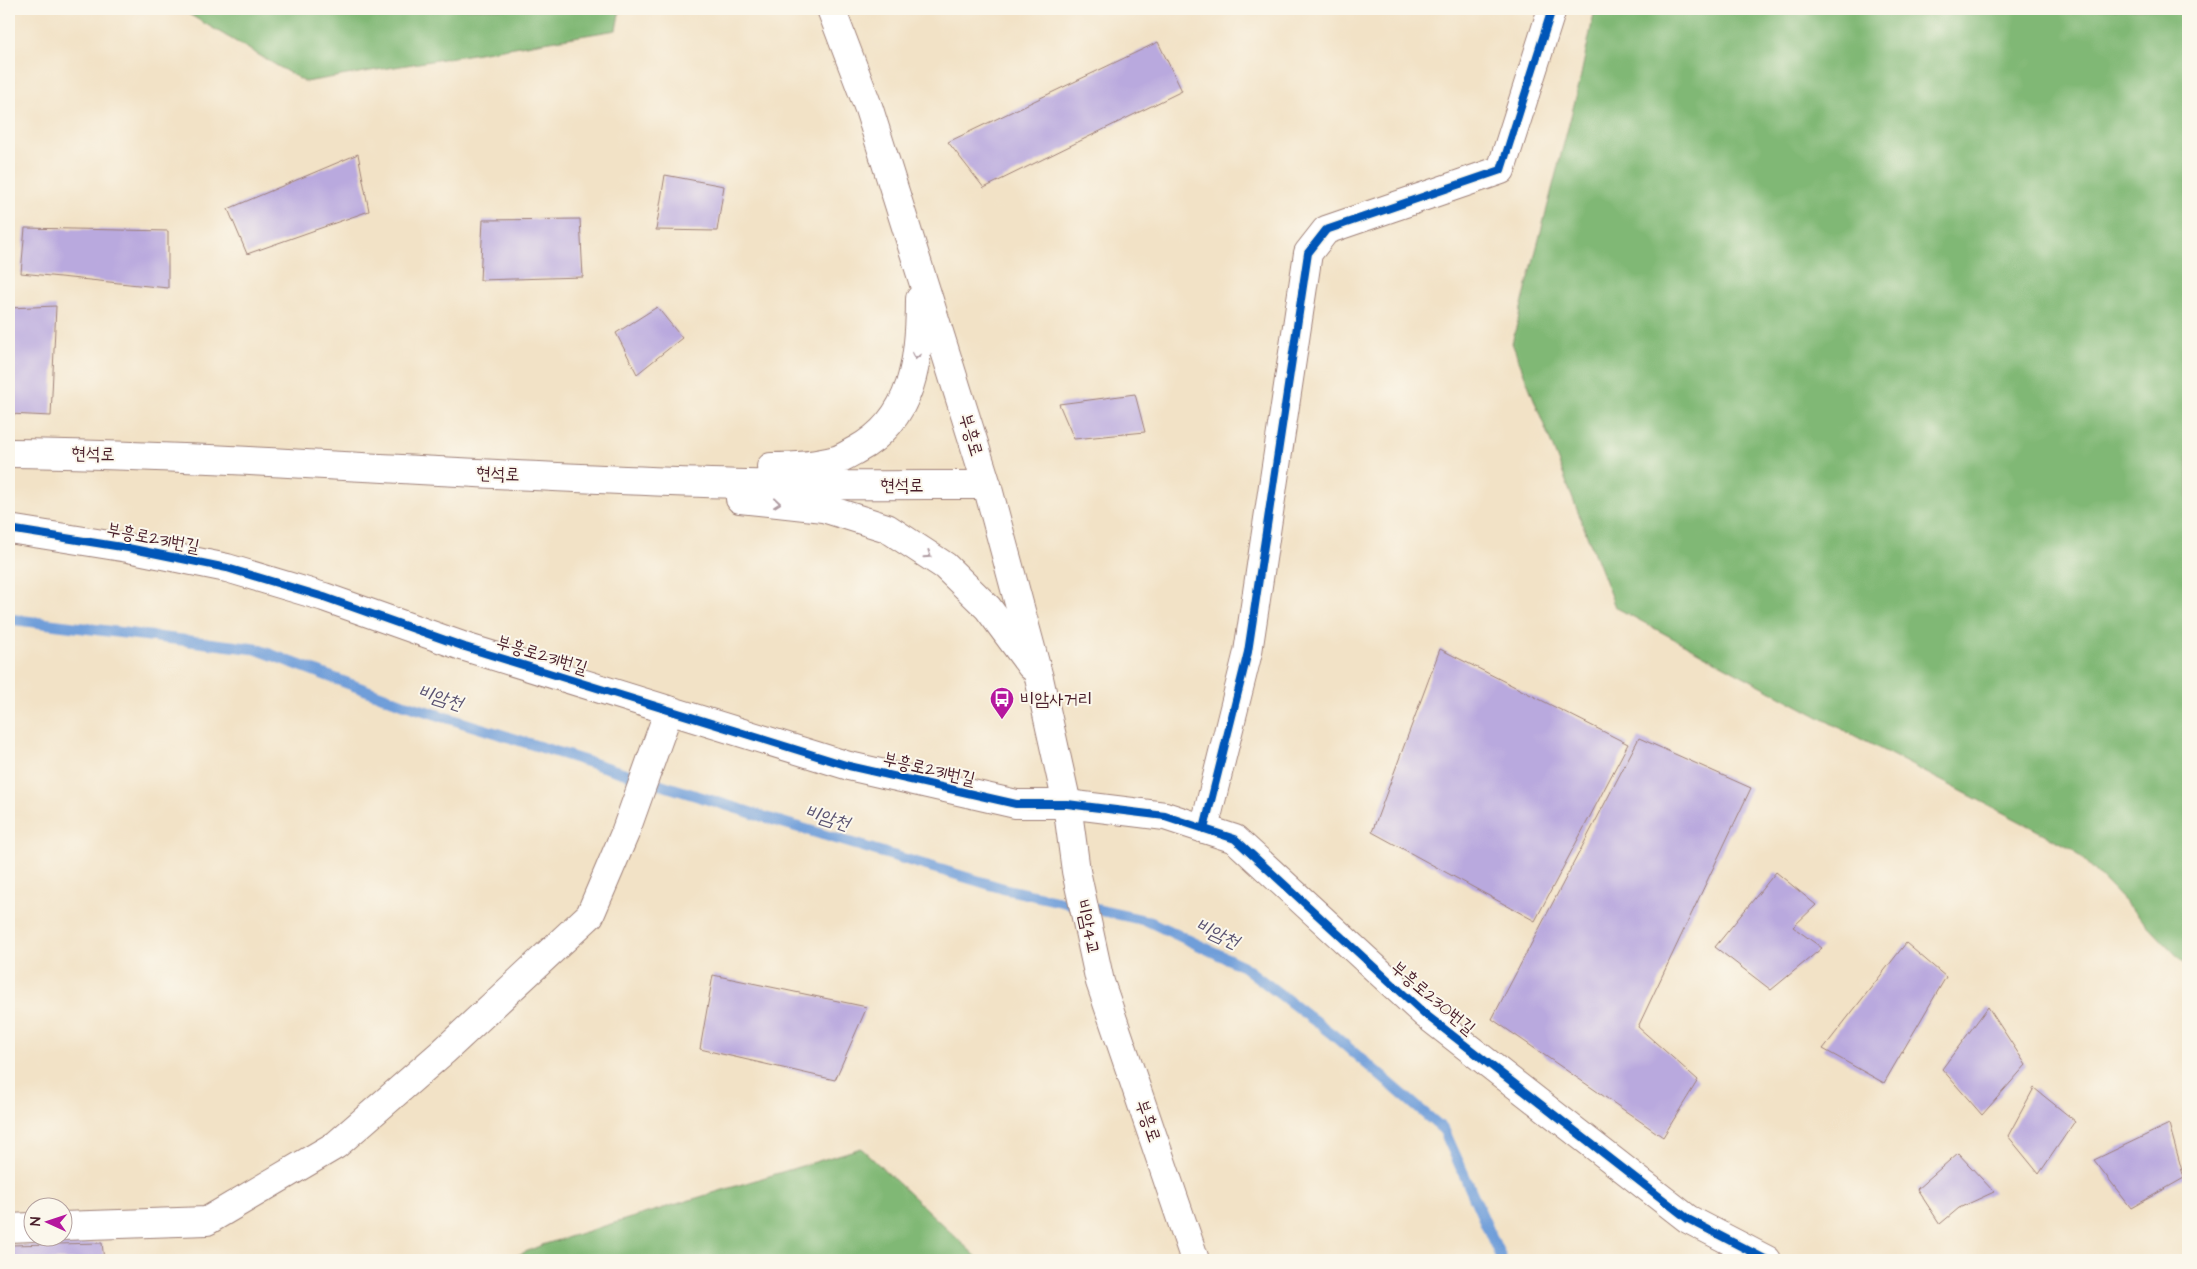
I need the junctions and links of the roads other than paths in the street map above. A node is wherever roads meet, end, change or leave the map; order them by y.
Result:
1 (831, 9) edge
2 (1552, 9) edge
3 (920, 273) junction
4 (9, 452) edge
5 (454, 472) junction
6 (503, 474) junction
7 (987, 485) junction
8 (9, 529) edge
9 (1039, 678) junction
10 (669, 710) junction
11 (1067, 804) junction
12 (1204, 829) junction
13 (1076, 872) joint
14 (1100, 982) joint
15 (72, 1226) edge
16 (22, 1227) edge
17 (9, 1228) edge
18 (1195, 1260) edge
19 (1767, 1260) edge

1 - 3 street, 부흥로
2 - 12 street
3 -> 5 street
3 - 7 street, 부흥로
4 - 5 street, 현석로
5 - 6 street, 현석로
6 - 7 street, 현석로
6 -> 9 street
7 - 9 street, 부흥로
8 - 10 street, 부흥로231번길
9 - 11 street, 부흥로
10 - 11 street, 부흥로231번길
10 - 15 street
11 - 12 street, 부흥로230번길
11 - 13 street, 부흥로
12 - 19 street, 부흥로230번길
13 - 14 street, 비암4교
14 - 18 street, 부흥로
16 - 17 street

